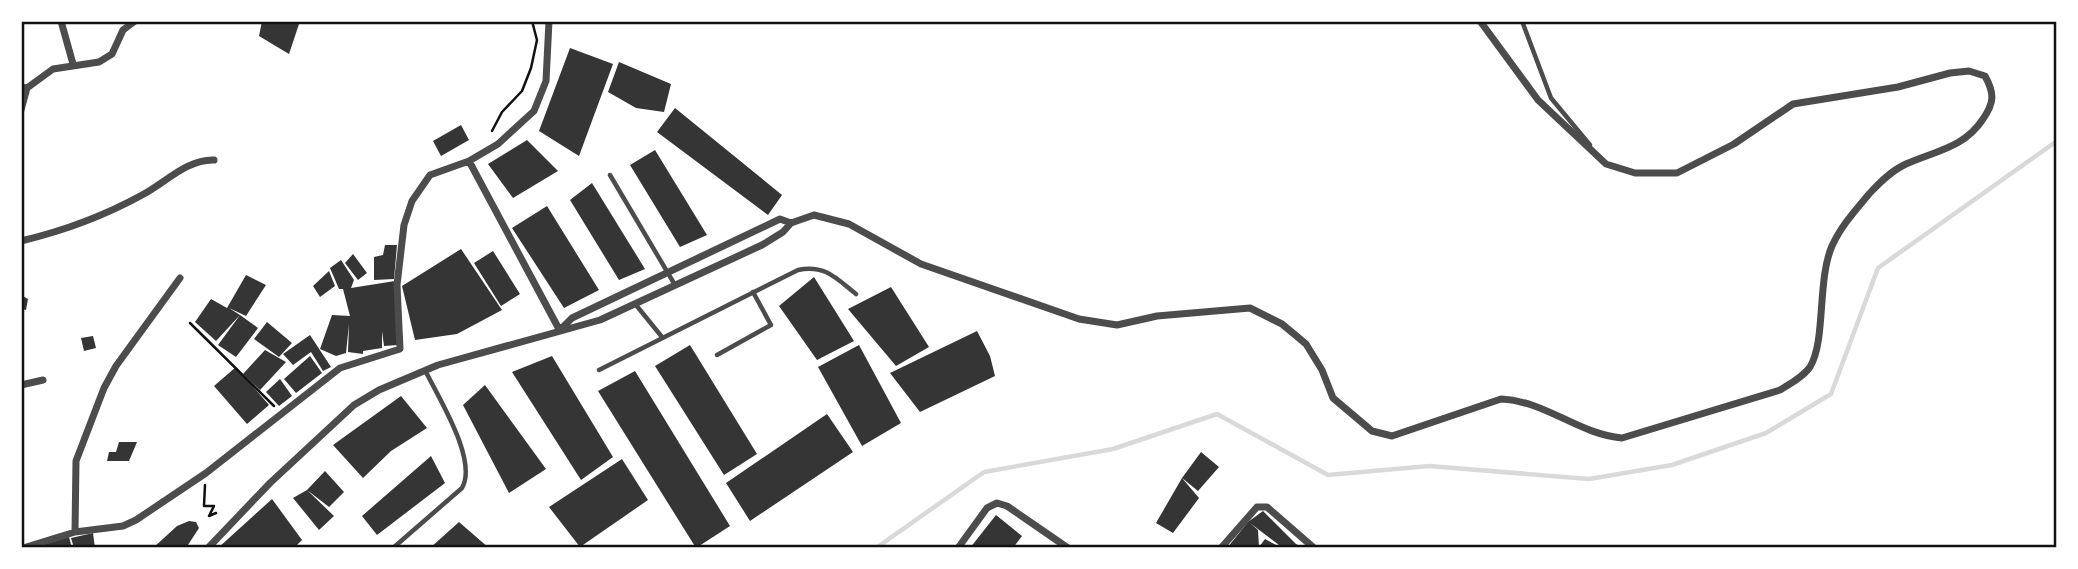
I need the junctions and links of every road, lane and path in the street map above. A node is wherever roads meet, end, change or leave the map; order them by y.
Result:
1 (61, 21) edge
2 (135, 21) edge
3 (532, 21) edge
4 (543, 21) edge
5 (549, 21) edge
6 (1480, 21) edge
7 (1522, 21) edge
8 (547, 36) junction
9 (73, 64) junction
10 (24, 87) edge
11 (21, 110) edge
12 (492, 131) dead end
13 (214, 160) dead end
14 (469, 161) junction
15 (1606, 164) junction
16 (610, 175) dead end
17 (791, 223) junction
18 (22, 238) edge
19 (668, 273) junction
20 (180, 278) dead end
21 (676, 286) junction
22 (752, 292) junction
23 (856, 294) dead end
24 (636, 305) junction
25 (190, 323) dead end
26 (559, 331) junction
27 (662, 337) junction
28 (716, 355) dead end
29 (425, 370) junction
30 (600, 370) dead end
31 (43, 380) dead end
32 (21, 385) edge
33 (281, 413) junction
34 (206, 473) junction
35 (216, 513) dead end
36 (75, 532) junction
37 (23, 548) edge
38 (208, 548) edge
39 (393, 548) edge
40 (958, 548) edge
41 (1068, 548) edge
42 (1222, 548) edge
43 (1314, 548) edge

1 - 9 street
2 - 9 street
3 - 12 path
4 - 8 street
5 - 8 street
6 - 15 street
7 - 15 lane
8 - 14 street
9 - 10 street
10 - 11 street
13 - 18 street
14 - 26 street
14 - 33 street
15 - 17 street
16 - 19 lane
17 - 19 street
17 - 21 street
19 - 21 lane
19 - 26 street
20 - 36 street
21 - 24 street
22 - 23 lane
22 - 27 lane
22 - 28 lane
24 - 26 street
24 - 27 lane
25 - 33 path
26 - 29 street
27 - 30 lane
29 - 38 street
29 - 39 lane
31 - 32 street
33 - 34 street
34 - 35 path
34 - 36 street
36 - 37 street
40 - 41 street
42 - 43 street

